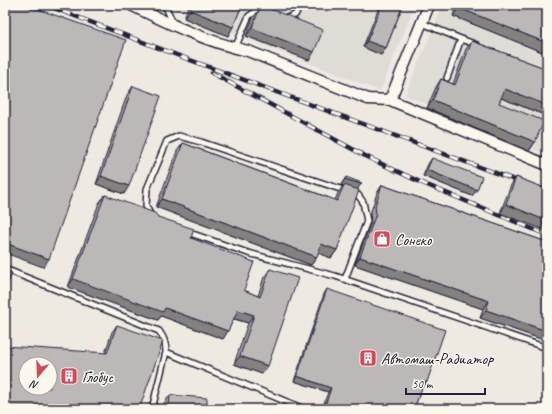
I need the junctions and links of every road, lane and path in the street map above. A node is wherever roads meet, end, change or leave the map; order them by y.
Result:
1 (131, 5) edge
2 (165, 5) edge
3 (301, 5) edge
4 (429, 5) edge
5 (268, 14) edge
6 (279, 17) edge
7 (422, 23) junction
8 (174, 26) junction
9 (461, 40) junction
10 (235, 48) junction
11 (482, 48) edge
12 (447, 78) dead end
13 (390, 100) junction
14 (547, 165) edge
15 (154, 221) edge
16 (183, 231) edge
17 (5, 269) edge
18 (345, 279) junction
19 (547, 348) edge
20 (166, 352) junction
21 (152, 409) edge
22 (304, 409) edge

1 - 8 street
2 - 8 lane
3 - 6 lane
4 - 7 street
5 - 10 lane
7 - 9 lane
7 - 13 street
8 - 10 street
9 - 11 lane
9 - 12 lane
10 - 13 street
13 - 14 street
15 - 18 lane
16 - 18 lane
17 - 20 lane
18 - 19 lane
20 - 21 lane
20 - 22 lane

